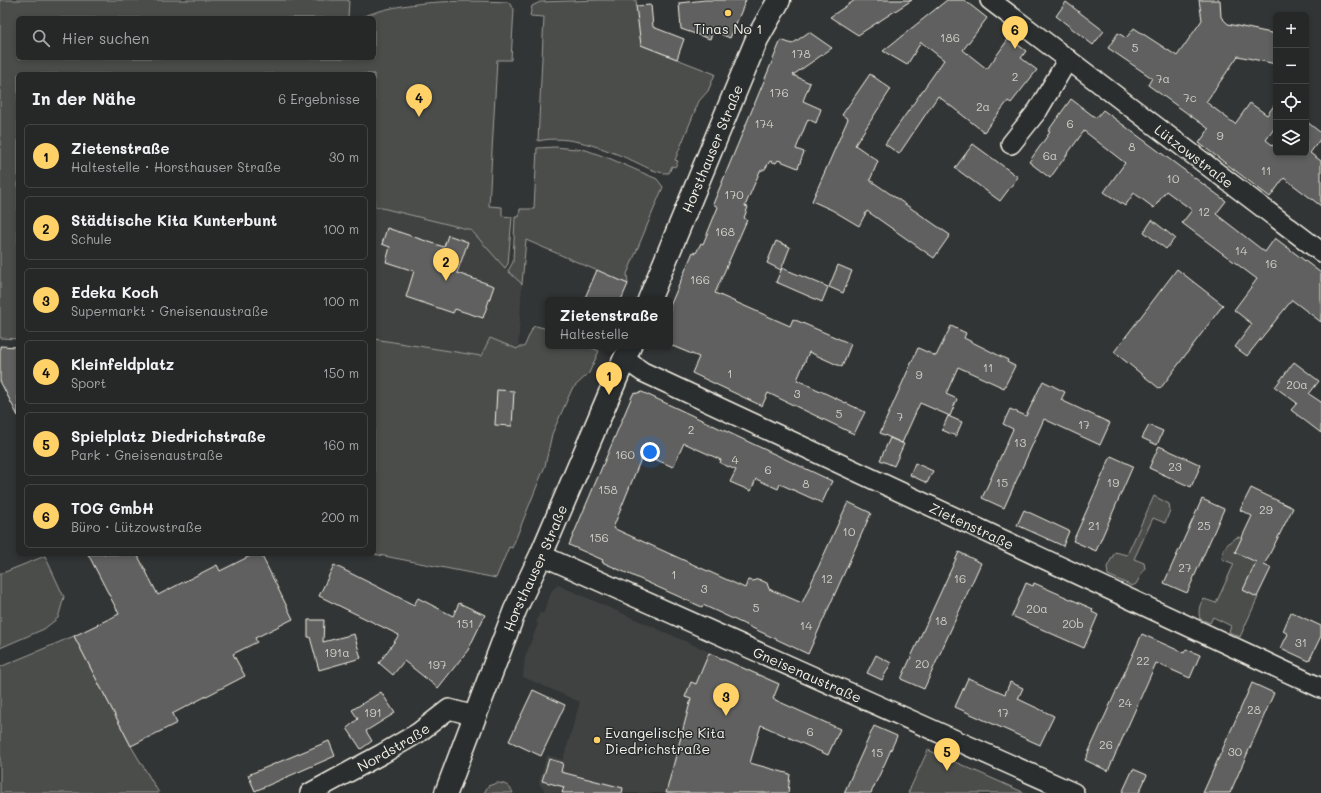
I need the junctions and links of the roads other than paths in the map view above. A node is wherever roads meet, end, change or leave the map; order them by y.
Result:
1 (779, 0) edge
2 (990, 0) edge
3 (1068, 59) junction
4 (1011, 144) dead end
5 (1321, 252) edge
6 (651, 297) edge
7 (627, 353) edge
8 (541, 555) junction
9 (1321, 688) edge
10 (475, 716) junction
11 (310, 793) edge
12 (446, 793) edge
13 (1074, 793) edge

1 - 6 main road, Horsthauser Straße
2 - 3 street, Lützowstraße
3 - 4 street
3 - 5 street, Lützowstraße
7 - 8 main road, Horsthauser Straße
7 - 9 street, Zietenstraße
8 - 10 main road, Horsthauser Straße
8 - 13 street, Gneisenaustraße
10 - 11 street, Nordstraße
10 - 12 main road, Horsthauser Straße

